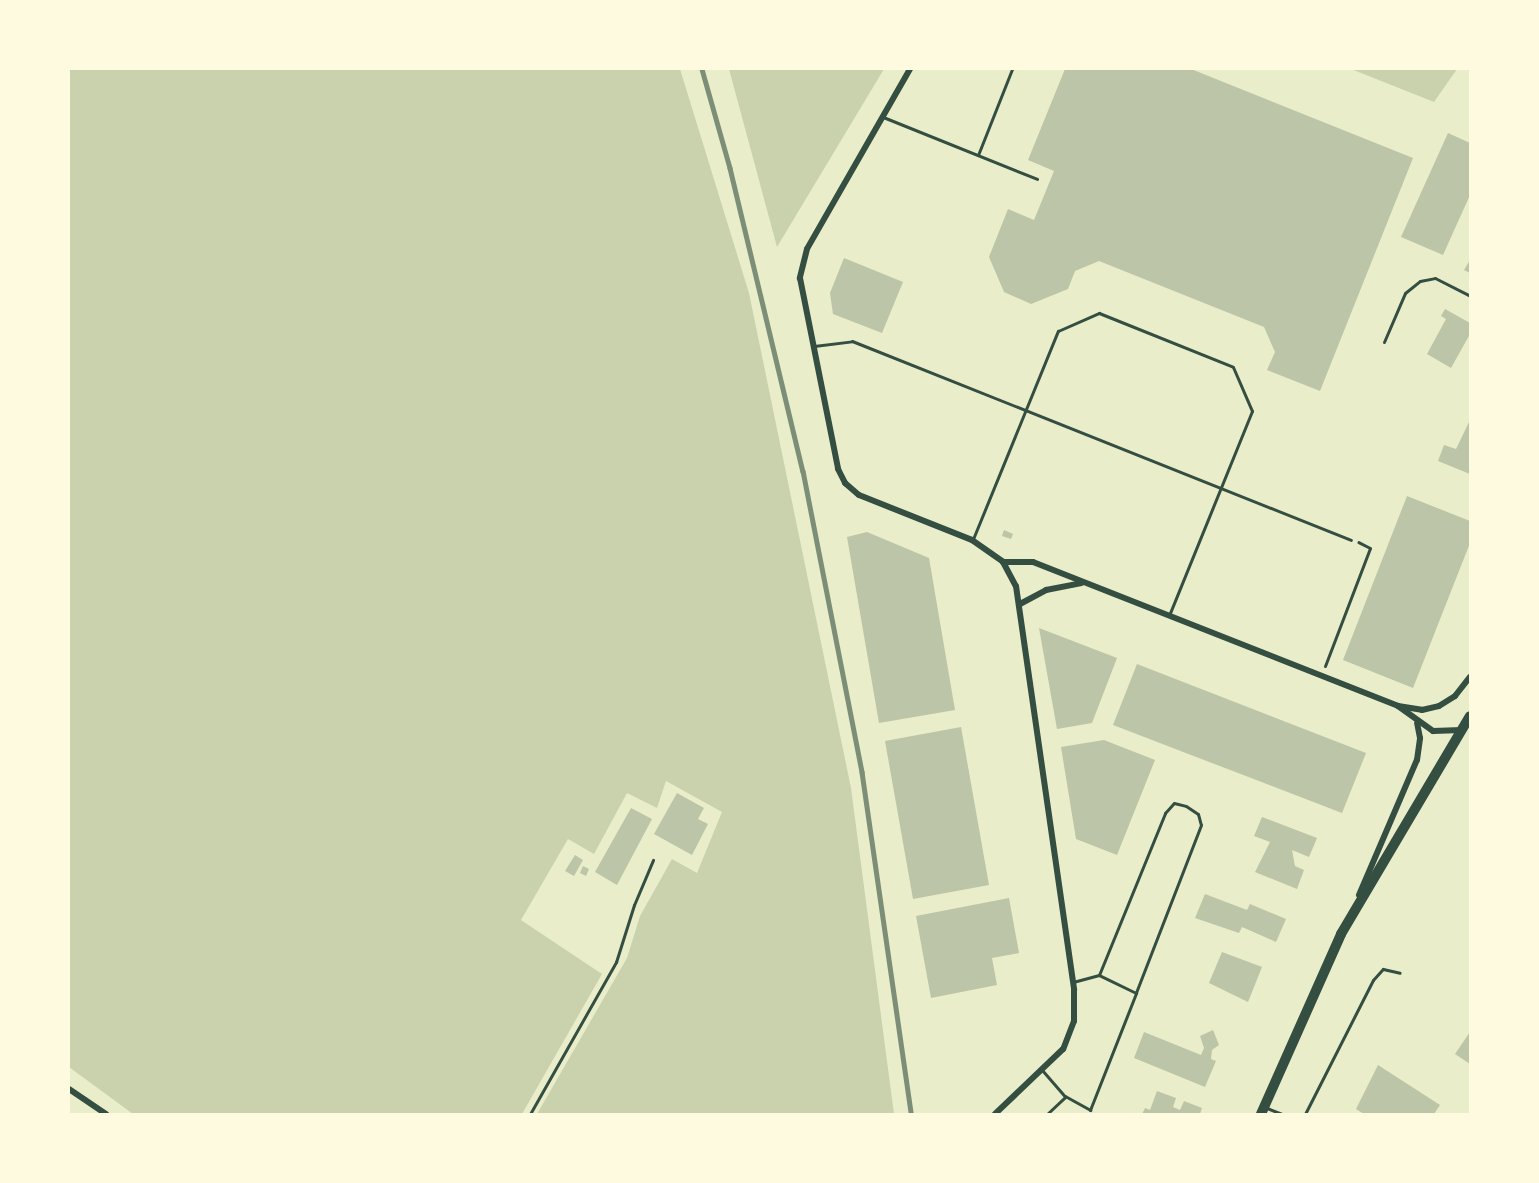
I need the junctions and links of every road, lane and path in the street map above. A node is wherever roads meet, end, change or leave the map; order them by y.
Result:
1 (910, 69) edge
2 (1012, 69) edge
3 (882, 117) junction
4 (978, 155) junction
5 (1037, 179) dead end
6 (1470, 296) edge
7 (1384, 342) dead end
8 (814, 346) junction
9 (1025, 410) junction
10 (1221, 488) junction
11 (972, 540) junction
12 (1351, 540) joint
13 (1004, 562) junction
14 (1082, 583) junction
15 (1020, 604) junction
16 (1168, 617) junction
17 (1321, 676) junction
18 (1470, 677) edge
19 (1398, 706) junction
20 (1470, 717) edge
21 (1417, 723) junction
22 (1463, 730) junction
23 (653, 860) dead end
24 (1341, 934) junction
25 (1400, 973) dead end
26 (1099, 975) junction
27 (1073, 982) junction
28 (1136, 993) junction
29 (1042, 1070) junction
30 (69, 1089) edge
31 (1065, 1096) junction
32 (1262, 1110) edge
33 (1090, 1112) edge
34 (106, 1114) edge
35 (530, 1114) edge
36 (995, 1114) edge
37 (1047, 1114) edge
38 (1282, 1114) edge
39 (1305, 1114) edge

1 - 3 street
2 - 4 lane
3 - 4 lane
3 - 8 street
4 - 5 lane
6 - 7 lane
8 - 9 lane
8 - 11 street
9 - 10 lane
9 - 10 lane
9 - 11 lane
10 - 12 lane
10 - 16 lane
11 - 13 street
12 - 17 path
13 - 14 street
13 - 15 street
14 - 15 street
14 - 16 street
15 - 27 street
16 - 17 street
17 - 19 street
18 - 19 street
19 - 21 street
20 - 22 main road
21 - 22 street
21 - 24 street
22 - 24 main road
23 - 35 path
24 - 32 main road
25 - 39 lane
26 - 27 lane
26 - 28 lane
26 - 28 lane
27 - 29 street
28 - 33 lane
29 - 31 lane
29 - 36 street
30 - 34 street
31 - 33 lane
31 - 37 lane
32 - 38 lane

